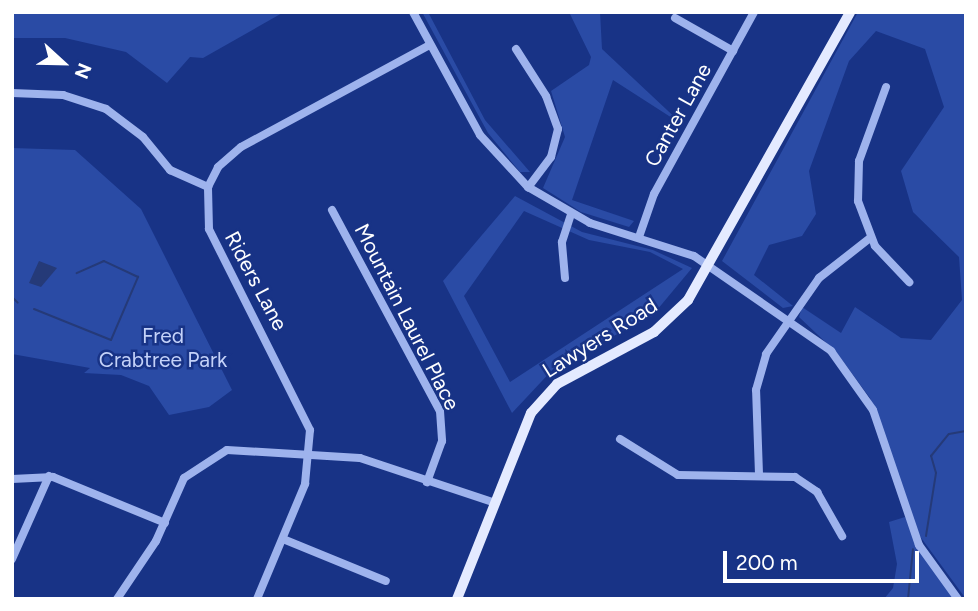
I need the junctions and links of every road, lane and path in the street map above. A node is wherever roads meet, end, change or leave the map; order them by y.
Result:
1 (413, 12) edge
2 (754, 12) edge
3 (850, 12) edge
4 (675, 19) dead end
5 (430, 45) junction
6 (516, 49) dead end
7 (733, 51) junction
8 (886, 87) dead end
9 (12, 93) edge
10 (208, 187) junction
11 (528, 187) junction
12 (332, 210) dead end
13 (571, 215) junction
14 (639, 237) junction
15 (870, 238) junction
16 (710, 265) junction
17 (565, 278) dead end
18 (909, 282) dead end
19 (790, 319) junction
20 (620, 439) dead end
21 (310, 451) junction
22 (760, 474) junction
23 (49, 476) junction
24 (12, 479) edge
25 (426, 482) junction
26 (495, 503) junction
27 (165, 523) junction
28 (842, 536) dead end
29 (283, 538) junction
30 (12, 559) edge
31 (386, 581) dead end
32 (117, 599) edge
33 (257, 599) edge
34 (457, 599) edge
35 (958, 599) edge

1 - 5 street
2 - 7 street, Canter Lane
3 - 16 main road, Lawyers Road
4 - 7 street
5 - 10 street
5 - 11 street
6 - 11 street
7 - 14 street, Canter Lane
8 - 15 street
9 - 10 street
10 - 21 street, Riders Lane
11 - 13 street
12 - 25 street, Mountain Laurel Place
13 - 14 street
13 - 17 street
14 - 16 street
15 - 18 street
15 - 19 street
16 - 19 street
16 - 26 main road, Lawyers Road
19 - 22 street
19 - 35 street
20 - 22 street
21 - 25 street
21 - 27 street
21 - 29 street, Riders Lane
22 - 28 street
23 - 24 street
23 - 27 street
23 - 30 street
25 - 26 street
26 - 34 main road, Lawyers Road
27 - 32 street
29 - 31 street
29 - 33 street, Riders Lane

